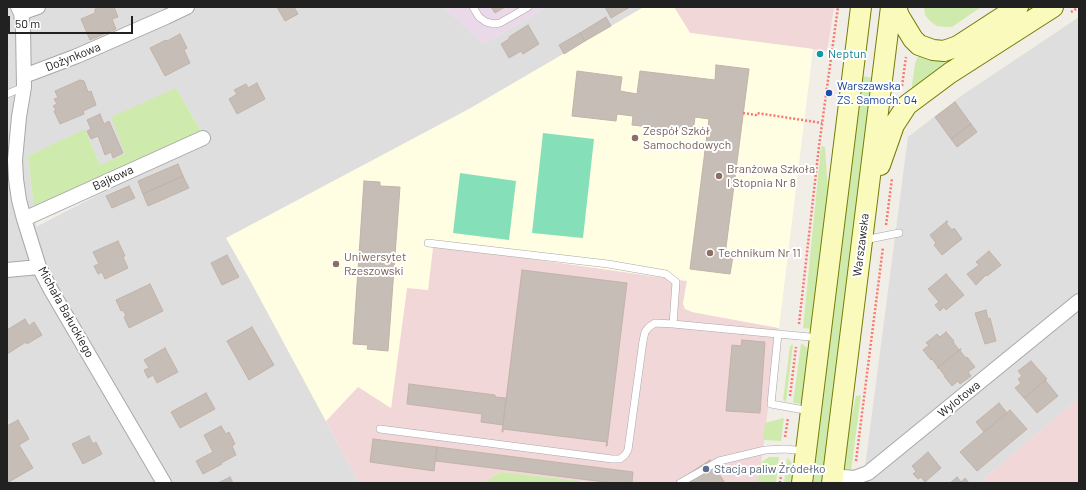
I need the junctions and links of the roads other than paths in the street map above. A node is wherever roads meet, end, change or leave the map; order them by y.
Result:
1 (38, 7) edge
2 (187, 7) edge
3 (473, 7) edge
4 (528, 7) edge
5 (861, 7) edge
6 (890, 7) edge
7 (896, 7) edge
8 (1018, 7) edge
9 (1053, 7) edge
10 (19, 10) edge
11 (24, 82) junction
12 (7, 94) edge
13 (203, 138) dead end
14 (866, 208) junction
15 (24, 219) junction
16 (899, 233) dead end
17 (862, 240) junction
18 (428, 243) dead end
19 (39, 267) junction
20 (7, 270) edge
21 (1079, 301) edge
22 (673, 324) junction
23 (778, 334) junction
24 (820, 338) junction
25 (811, 411) junction
26 (380, 429) dead end
27 (806, 451) junction
28 (832, 479) edge
29 (164, 483) edge
30 (680, 483) edge
31 (802, 483) edge

1 - 10 street
2 - 11 street, Dożynkowa
3 - 4 lane
5 - 24 main road
6 - 14 main road, Warszawska
7 - 8 main road
9 - 14 main road
10 - 11 street, Michała Bałuckiego
11 - 12 lane
11 - 15 street, Michała Bałuckiego
13 - 15 street, Bajkowa
14 - 17 main road, Warszawska
15 - 19 street, Michała Bałuckiego
16 - 17 lane
17 - 28 main road, Warszawska
18 - 22 lane
19 - 20 street
19 - 29 street, Michała Bałuckiego
21 - 28 street, Wylotowa
22 - 23 lane
22 - 26 lane
23 - 24 lane
23 - 25 lane
24 - 25 main road
25 - 27 main road
27 - 30 lane
27 - 31 main road

